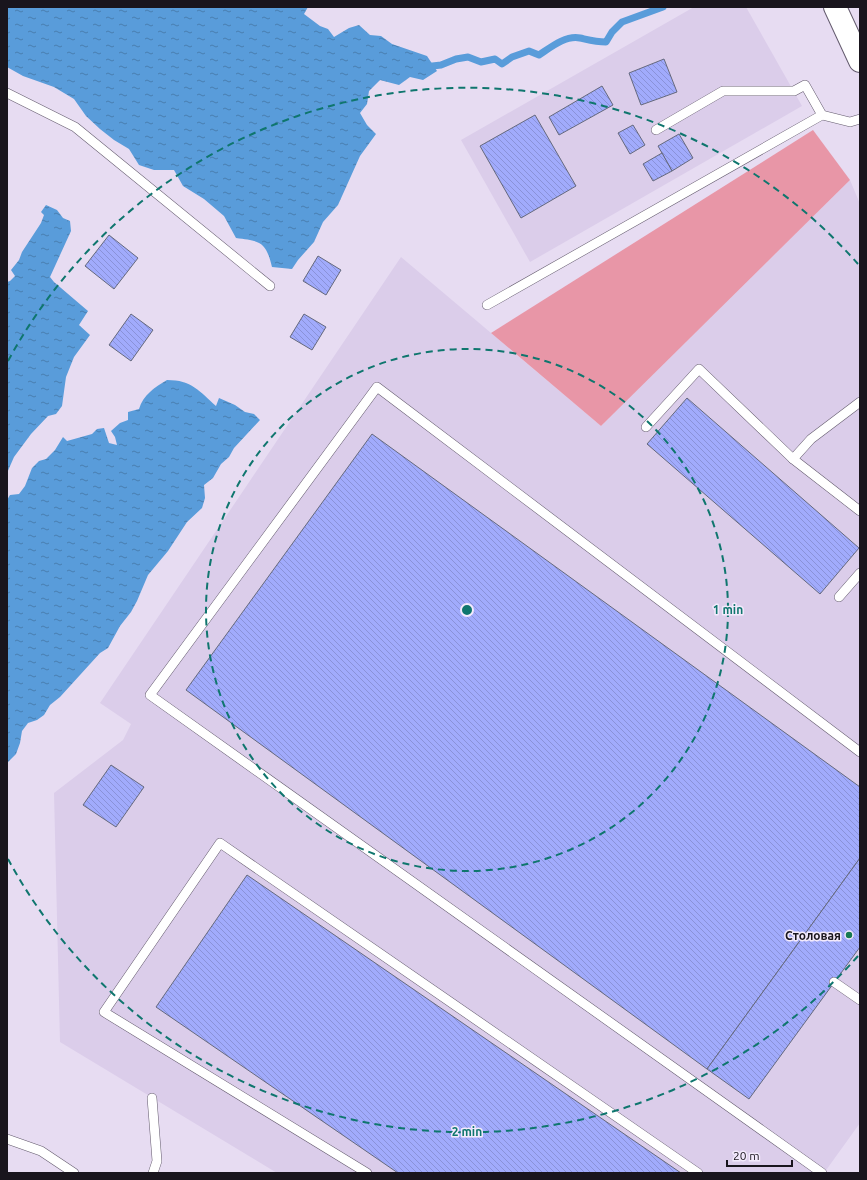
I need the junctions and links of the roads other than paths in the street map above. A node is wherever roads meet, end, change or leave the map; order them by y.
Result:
1 (835, 7) edge
2 (860, 61) edge
3 (7, 93) edge
4 (822, 114) junction
5 (860, 119) edge
6 (656, 130) dead end
7 (270, 286) dead end
8 (487, 305) dead end
9 (860, 402) edge
10 (646, 427) dead end
11 (793, 459) junction
12 (860, 511) edge
13 (860, 573) edge
14 (839, 597) dead end
15 (860, 752) edge
16 (834, 982) dead end
17 (860, 1000) edge
18 (152, 1098) dead end
19 (7, 1139) edge
20 (74, 1173) edge
21 (153, 1173) edge
22 (367, 1173) edge
23 (698, 1173) edge
24 (822, 1173) edge

1 - 2 main road
3 - 7 lane
4 - 5 lane
4 - 6 lane
4 - 8 lane
9 - 11 lane
10 - 11 lane
11 - 12 lane
13 - 14 lane
15 - 24 lane
16 - 17 lane
18 - 21 lane
19 - 20 lane
22 - 23 lane

